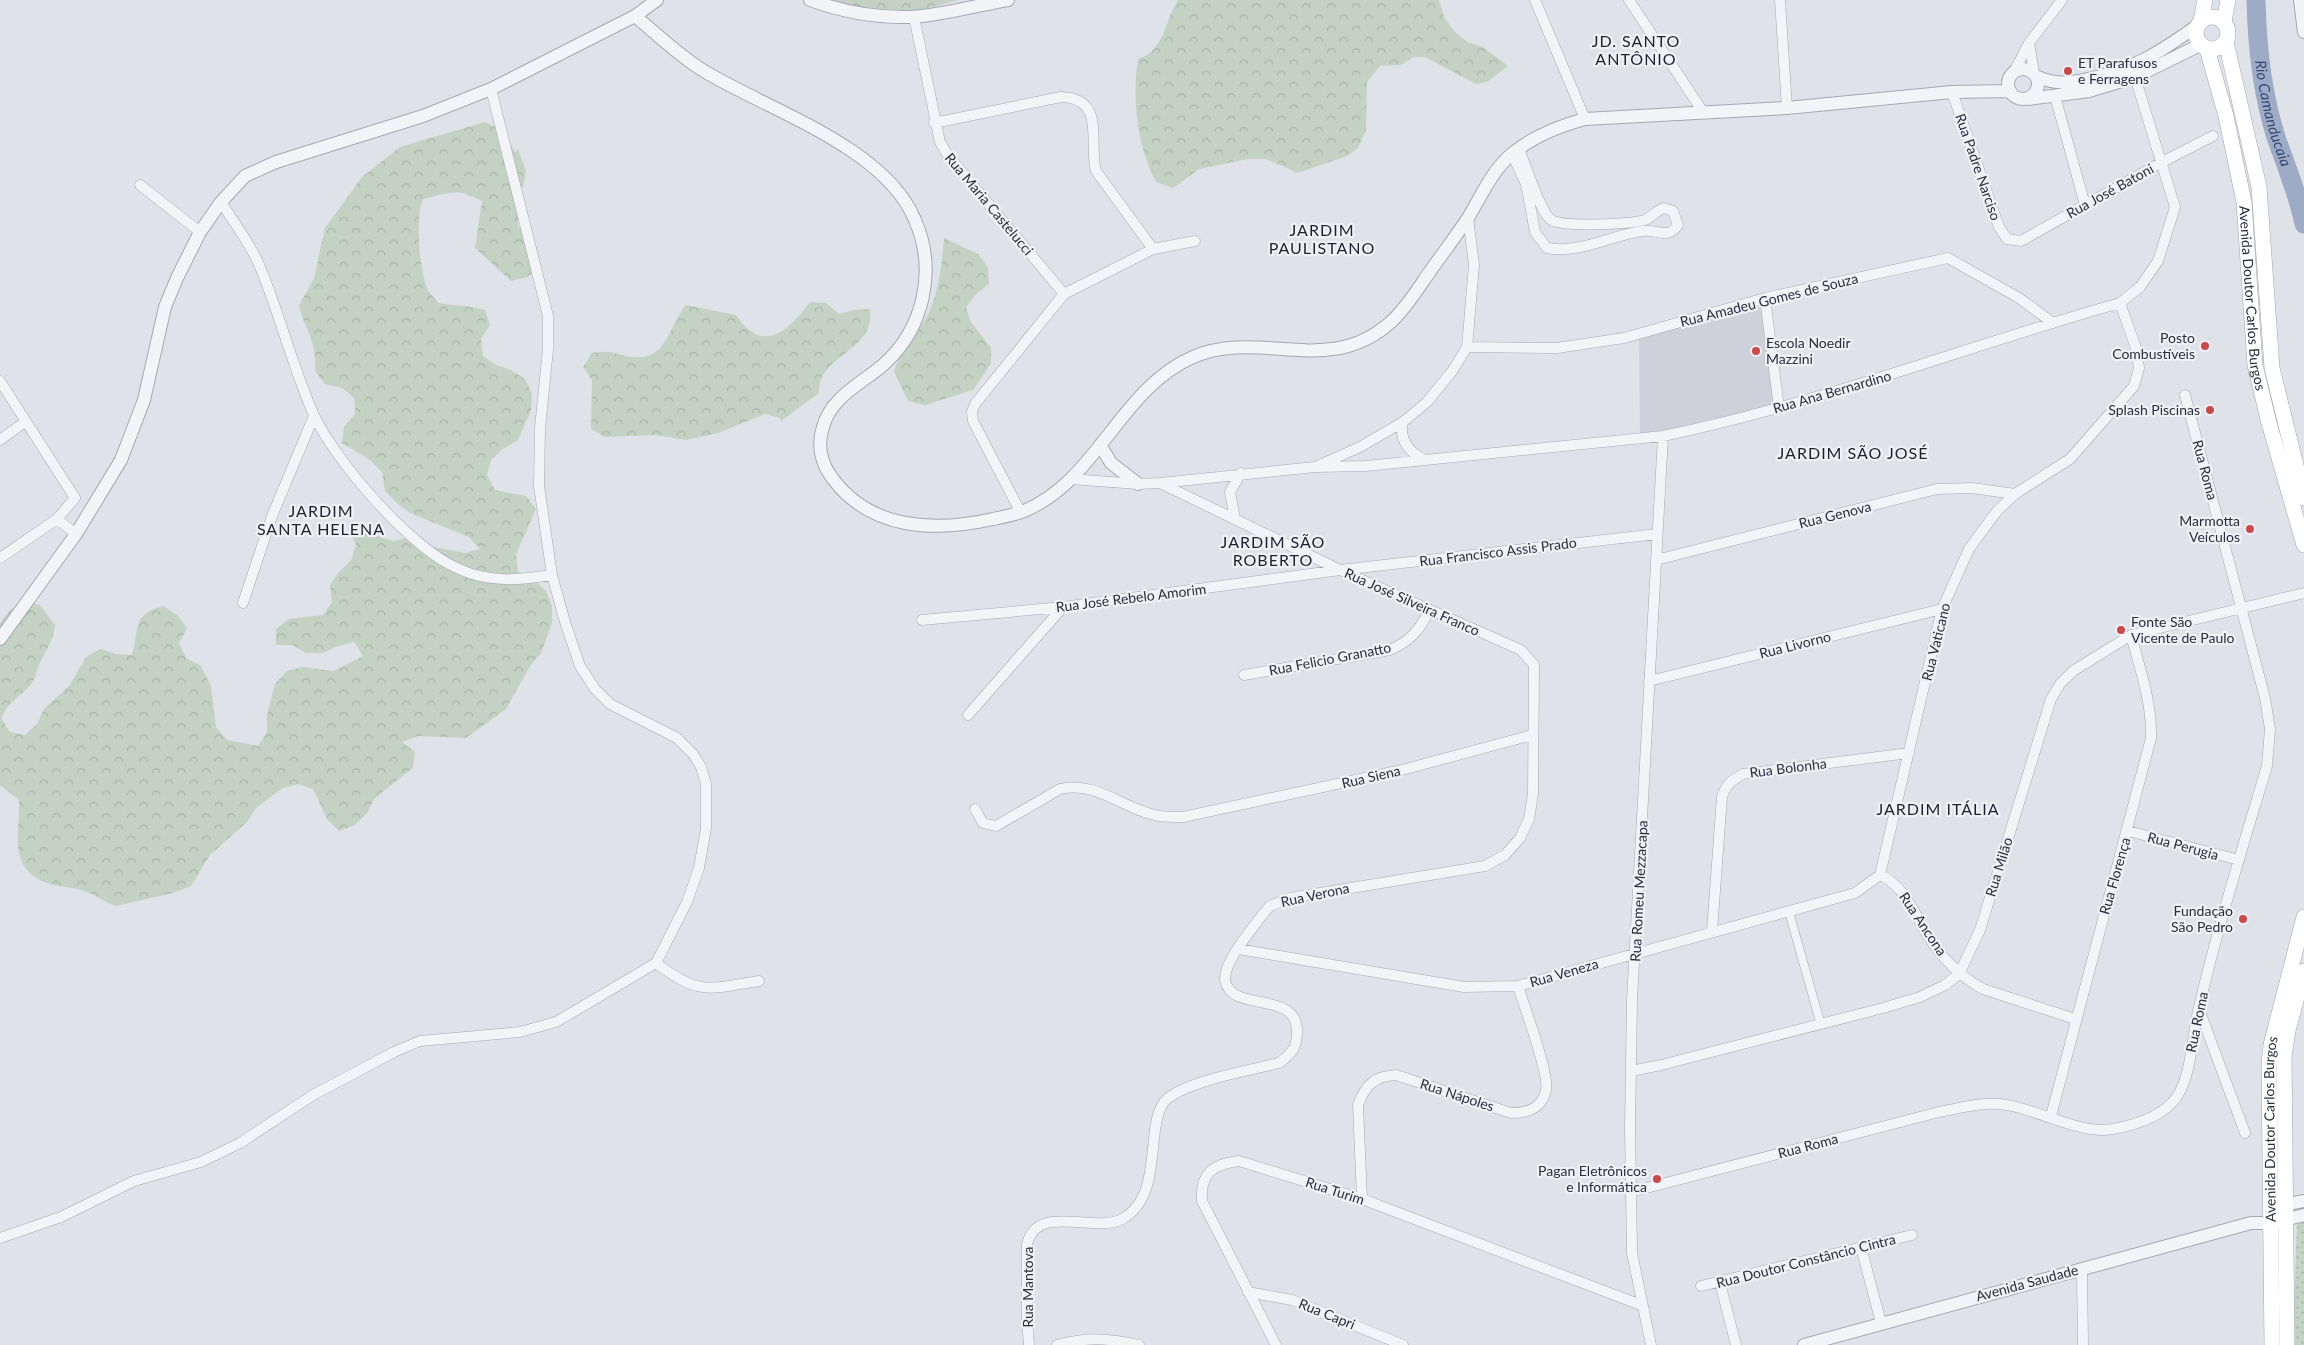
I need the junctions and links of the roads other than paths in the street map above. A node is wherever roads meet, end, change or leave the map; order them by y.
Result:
1 (657, 0) edge
2 (810, 0) edge
3 (1008, 0) edge
4 (1535, 0) edge
5 (1629, 0) edge
6 (1780, 0) edge
7 (2062, 0) edge
8 (2205, 0) edge
9 (2228, 0) edge
10 (2300, 0) edge
11 (635, 16) junction
12 (914, 17) junction
13 (2224, 21) junction
14 (2200, 23) junction
15 (2304, 32) edge
16 (2226, 42) junction
17 (2029, 43) junction
18 (2204, 47) junction
19 (2014, 72) junction
20 (2035, 74) junction
21 (2135, 77) junction
22 (491, 89) junction
23 (2009, 91) junction
24 (1952, 92) junction
25 (2055, 96) junction
26 (2028, 99) junction
27 (1786, 108) junction
28 (1703, 112) junction
29 (1585, 119) junction
30 (934, 123) junction
31 (2213, 136) dead end
32 (1516, 151) junction
33 (2162, 162) junction
34 (140, 185) dead end
35 (221, 202) junction
36 (2085, 205) junction
37 (1468, 218) junction
38 (1551, 220) junction
39 (200, 232) junction
40 (1535, 232) junction
41 (2007, 239) joint
42 (1194, 241) dead end
43 (1153, 249) junction
44 (1064, 294) junction
45 (1765, 298) junction
46 (2120, 304) junction
47 (2053, 323) junction
48 (1467, 347) junction
49 (0, 381) edge
50 (2185, 395) dead end
51 (1779, 408) junction
52 (314, 416) junction
53 (25, 422) junction
54 (1403, 422) junction
55 (1664, 436) junction
56 (0, 440) edge
57 (1100, 445) junction
58 (1360, 447) junction
59 (1423, 459) junction
60 (1366, 466) junction
61 (1315, 467) junction
62 (1242, 473) junction
63 (1070, 479) junction
64 (1160, 483) junction
65 (1138, 484) junction
66 (2015, 494) junction
67 (75, 498) junction
68 (2304, 498) edge
69 (94, 507) junction
70 (1021, 513) junction
71 (57, 519) junction
72 (1235, 519) junction
73 (76, 534) junction
74 (1657, 534) junction
75 (2304, 544) edge
76 (0, 558) edge
77 (1656, 560) junction
78 (1340, 570) junction
79 (552, 575) junction
80 (2304, 593) edge
81 (243, 603) dead end
82 (1063, 607) junction
83 (1942, 609) junction
84 (2243, 609) junction
85 (1429, 611) junction
86 (922, 620) dead end
87 (2131, 635) junction
88 (0, 639) edge
89 (1528, 656) joint
90 (1244, 675) dead end
91 (1649, 682) junction
92 (968, 715) dead end
93 (1532, 735) junction
94 (1909, 753) junction
95 (975, 809) dead end
96 (2128, 831) junction
97 (2239, 860) junction
98 (1880, 875) junction
99 (1789, 912) junction
100 (2304, 917) edge
101 (1712, 931) junction
102 (1238, 949) junction
103 (1637, 952) junction
104 (656, 963) junction
105 (2304, 971) edge
106 (1959, 974) junction
107 (759, 981) dead end
108 (1518, 986) junction
109 (2198, 1008) junction
110 (2075, 1019) junction
111 (1821, 1025) junction
112 (1631, 1071) junction
113 (2052, 1116) junction
114 (2245, 1133) dead end
115 (1151, 1170) joint
116 (1632, 1192) junction
117 (1362, 1199) junction
118 (2296, 1210) edge
119 (2270, 1216) junction
120 (1912, 1235) dead end
121 (0, 1238) edge
122 (1861, 1247) junction
123 (2082, 1269) junction
124 (1720, 1283) junction
125 (1701, 1286) dead end
126 (1248, 1292) junction
127 (1641, 1305) junction
128 (1881, 1322) junction
129 (1820, 1343) edge
130 (1029, 1345) edge
131 (1057, 1345) edge
132 (1139, 1345) edge
133 (1276, 1345) edge
134 (1403, 1345) edge
135 (1651, 1345) edge
136 (1736, 1345) edge
137 (1804, 1345) edge
138 (2083, 1345) edge
139 (2272, 1345) edge
140 (2287, 1345) edge

1 - 11 street
2 - 12 street
3 - 12 street
4 - 29 street
5 - 28 street
6 - 27 street
7 - 17 street
8 - 14 main road
9 - 13 main road
10 - 15 street
11 - 22 street
11 - 70 street
12 - 30 street, Rua Maria Castelucci
13 - 14 main road
13 - 16 main road
14 - 18 main road
14 - 20 street
16 - 18 main road
16 - 68 main road, Avenida Doutor Carlos Burgos
17 - 19 street
17 - 20 street
18 - 21 street
18 - 75 main road, Avenida Doutor Carlos Burgos
19 - 20 street
19 - 23 street
20 - 26 street
21 - 25 street
21 - 33 street
22 - 35 street
22 - 79 street
23 - 24 street
23 - 26 street
24 - 27 street
24 - 41 street, Rua Padre Narciso
25 - 26 street
25 - 36 street
27 - 28 street
28 - 29 street
29 - 32 street
30 - 43 street
30 - 44 street, Rua Maria Castelucci
31 - 33 street, Rua José Batoni
32 - 37 street
32 - 38 street
32 - 40 street
33 - 36 street, Rua José Batoni
33 - 46 street, Rua Ana Bernardino
34 - 39 street
35 - 39 street
35 - 52 street
36 - 41 street, Rua José Batoni
37 - 48 street
37 - 57 street
38 - 40 street
38 - 40 street
39 - 69 street
42 - 43 street
43 - 44 street
44 - 70 street
45 - 47 street, Rua Amadeu Gomes de Souza
45 - 48 street, Rua Amadeu Gomes de Souza
45 - 51 street
46 - 47 street, Rua Ana Bernardino
46 - 66 street, Rua Vaticano
47 - 51 street, Rua Ana Bernardino
48 - 54 street
49 - 53 street
50 - 84 street, Rua Roma
51 - 55 street, Rua Ana Bernardino
52 - 79 street
52 - 81 street
53 - 56 street
53 - 67 street
54 - 58 street
54 - 59 street
55 - 59 street, Rua Ana Bernardino
55 - 74 street, Rua Romeu Mezzacapa
57 - 63 street
57 - 65 street
58 - 60 street
58 - 61 street
59 - 60 street, Rua Ana Bernardino
60 - 61 street, Rua Ana Bernardino
61 - 62 street, Rua Ana Bernardino
62 - 64 street, Rua Ana Bernardino
62 - 72 street
63 - 65 street, Rua Ana Bernardino
63 - 70 street
64 - 65 street, Rua Ana Bernardino
64 - 72 street, Rua José Silveira Franco
66 - 77 street, Rua Genova
66 - 83 street, Rua Vaticano
67 - 69 street
67 - 71 street
69 - 73 street
71 - 73 street
71 - 76 street
72 - 78 street, Rua José Silveira Franco
73 - 88 street
74 - 77 street, Rua Romeu Mezzacapa
74 - 78 street, Rua Francisco Assis Prado
77 - 91 street, Rua Romeu Mezzacapa
78 - 82 street, Rua José Rebelo Amorim
78 - 85 street, Rua José Silveira Franco
79 - 104 street
80 - 84 street, Rua Milão
82 - 86 street, Rua José Rebelo Amorim
82 - 92 street
83 - 91 street, Rua Livorno
83 - 94 street, Rua Vaticano
84 - 87 street, Rua Milão
84 - 97 street, Rua Roma
85 - 89 street, Rua José Silveira Franco
85 - 90 street, Rua Felicio Granatto
87 - 96 street, Rua Florença
87 - 106 street, Rua Milão
89 - 93 street, Rua Verona
91 - 103 street, Rua Romeu Mezzacapa
93 - 95 street, Rua Siena
93 - 102 street, Rua Verona
94 - 98 street, Rua Vaticano
94 - 101 street, Rua Bolonha
96 - 97 street, Rua Perugia
96 - 110 street, Rua Florença
97 - 109 street, Rua Roma
98 - 99 street, Rua Veneza
98 - 106 street, Rua Ancona
99 - 101 street, Rua Veneza
99 - 111 street
100 - 119 main road, Avenida Doutor Carlos Burgos
101 - 103 street, Rua Veneza
102 - 108 street, Rua Veneza
102 - 115 street, Rua Verona
103 - 108 street, Rua Veneza
103 - 112 street, Rua Romeu Mezzacapa
104 - 107 street
104 - 121 street
105 - 118 main road, Avenida Doutor Carlos Burgos
106 - 110 street, Rua Ancona
106 - 111 street, Rua Milão
108 - 117 street, Rua Nápoles
109 - 113 street, Rua Roma
109 - 114 street
110 - 113 street, Rua Florença
111 - 112 street, Rua Milão
112 - 116 street, Rua Romeu Mezzacapa
113 - 116 street, Rua Roma
115 - 130 street, Rua Mantova
116 - 127 street, Rua Romeu Mezzacapa
117 - 126 street, Rua Turim
117 - 127 street, Rua Turim
118 - 119 street
118 - 140 main road, Avenida Doutor Carlos Burgos
119 - 123 street, Avenida Saudade
119 - 139 main road, Avenida Doutor Carlos Burgos
120 - 122 street, Rua Doutor Constâncio Cintra
122 - 124 street, Rua Doutor Constâncio Cintra
122 - 128 street
123 - 128 street, Avenida Saudade
123 - 138 street
124 - 125 street, Rua Doutor Constâncio Cintra
124 - 136 street
126 - 133 street, Rua Turim
126 - 134 street, Rua Capri
127 - 135 street, Rua Romeu Mezzacapa
128 - 129 street, Avenida Saudade
129 - 137 street, Avenida Saudade
131 - 132 street

